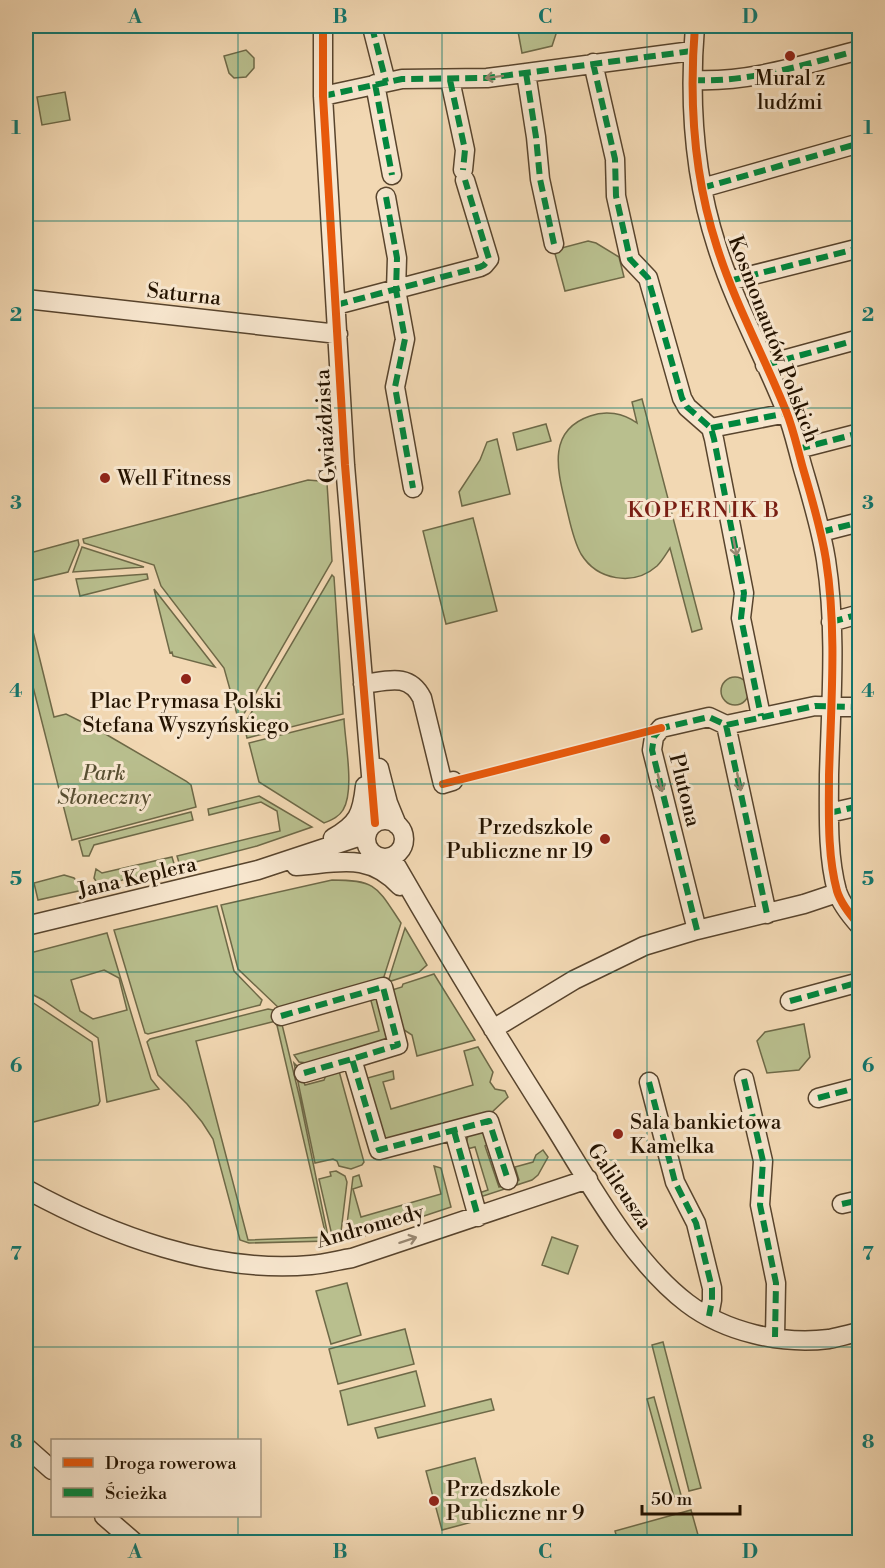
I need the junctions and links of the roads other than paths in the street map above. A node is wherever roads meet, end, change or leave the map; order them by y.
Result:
1 (323, 26) edge
2 (694, 26) edge
3 (373, 27) edge
4 (860, 50) edge
5 (693, 51) junction
6 (593, 63) junction
7 (526, 73) junction
8 (450, 80) junction
9 (693, 80) junction
10 (381, 83) junction
11 (323, 96) junction
12 (860, 143) edge
13 (392, 175) dead end
14 (702, 188) junction
15 (386, 197) dead end
16 (554, 244) dead end
17 (860, 248) edge
18 (729, 281) junction
19 (396, 290) junction
20 (26, 299) edge
21 (336, 305) junction
22 (338, 334) junction
23 (860, 339) edge
24 (765, 364) junction
25 (787, 413) junction
26 (711, 428) junction
27 (860, 433) edge
28 (798, 449) junction
29 (413, 488) dead end
30 (860, 522) edge
31 (820, 532) junction
32 (860, 614) edge
33 (831, 622) junction
34 (363, 684) junction
35 (831, 705) junction
36 (860, 707) edge
37 (761, 716) junction
38 (367, 717) junction
39 (726, 725) junction
40 (368, 753) junction
41 (453, 781) dead end
42 (860, 806) edge
43 (829, 813) junction
44 (396, 825) junction
45 (370, 836) junction
46 (396, 852) junction
47 (290, 864) junction
48 (837, 893) junction
49 (420, 907) junction
50 (767, 914) junction
51 (856, 916) edge
52 (26, 927) edge
53 (434, 930) junction
54 (697, 930) junction
55 (860, 982) edge
56 (790, 1001) dead end
57 (281, 1016) dead end
58 (493, 1029) junction
59 (352, 1059) junction
60 (304, 1073) dead end
61 (744, 1079) dead end
62 (649, 1082) dead end
63 (860, 1087) edge
64 (818, 1098) dead end
65 (454, 1131) junction
66 (588, 1179) junction
67 (508, 1180) dead end
68 (26, 1189) edge
69 (478, 1217) junction
70 (709, 1316) junction
71 (860, 1332) edge
72 (775, 1337) junction
73 (26, 1447) edge
74 (51, 1469) edge
75 (106, 1517) edge
76 (134, 1542) edge

1 - 11 street, Gwiaździsta
2 - 5 street, Kosmonautów Polskich
3 - 10 street
4 - 9 street
5 - 6 street
5 - 9 street, Kosmonautów Polskich
6 - 7 street
6 - 26 street
7 -> 8 street
7 - 16 street
8 - 10 street
8 - 19 street
9 - 14 street, Kosmonautów Polskich
10 - 11 street
10 - 13 street
11 - 21 street, Gwiaździsta
12 - 14 street
14 - 18 street, Kosmonautów Polskich
15 - 19 street
17 - 18 street, Kosmonautów Polskich
18 - 24 street, Kosmonautów Polskich
19 - 21 street
19 - 29 street
20 - 22 street, Saturna
21 - 22 street, Gwiaździsta
22 - 34 street, Gwiaździsta
23 - 24 street, Kosmonautów Polskich
24 - 25 street, Kosmonautów Polskich
25 - 26 street
25 - 28 street, Kosmonautów Polskich
26 -> 37 street
27 - 28 street
28 - 31 street, Kosmonautów Polskich
30 - 31 street
31 - 33 street, Kosmonautów Polskich
32 - 33 street
33 - 35 street, Kosmonautów Polskich
34 - 38 street, Gwiaździsta
34 - 41 street
35 - 36 street
35 - 37 street, Plutona
35 - 43 street, Kosmonautów Polskich
37 - 39 street, Plutona
38 - 40 street, Gwiaździsta
38 - 44 street, Gwiaździsta
39 -> 50 street
39 -> 54 street, Plutona
40 - 45 street, Gwiaździsta
40 - 47 street, Jana Keplera
42 - 43 street
43 - 48 street, Kosmonautów Polskich
44 - 45 street
44 - 46 street
45 - 46 street
45 - 47 street, Jana Keplera
46 - 49 street, Galileusza
46 - 53 street, Galileusza
47 - 49 street, Jana Keplera
47 - 52 street, Jana Keplera
48 - 50 street
48 - 51 street, Kosmonautów Polskich
49 - 53 street, Galileusza
50 - 54 street
53 - 58 street, Galileusza
54 - 58 street
55 - 56 street
57 - 59 street
58 - 66 street, Galileusza
59 - 60 street
59 - 65 street
61 - 72 street
62 - 70 street
63 - 64 street
65 - 67 street
65 - 69 street
66 - 69 street, Andromedy
66 - 70 street, Galileusza
68 -> 69 street, Andromedy
70 - 72 street, Galileusza
71 - 72 street, Galileusza
73 - 74 street
75 - 76 street

